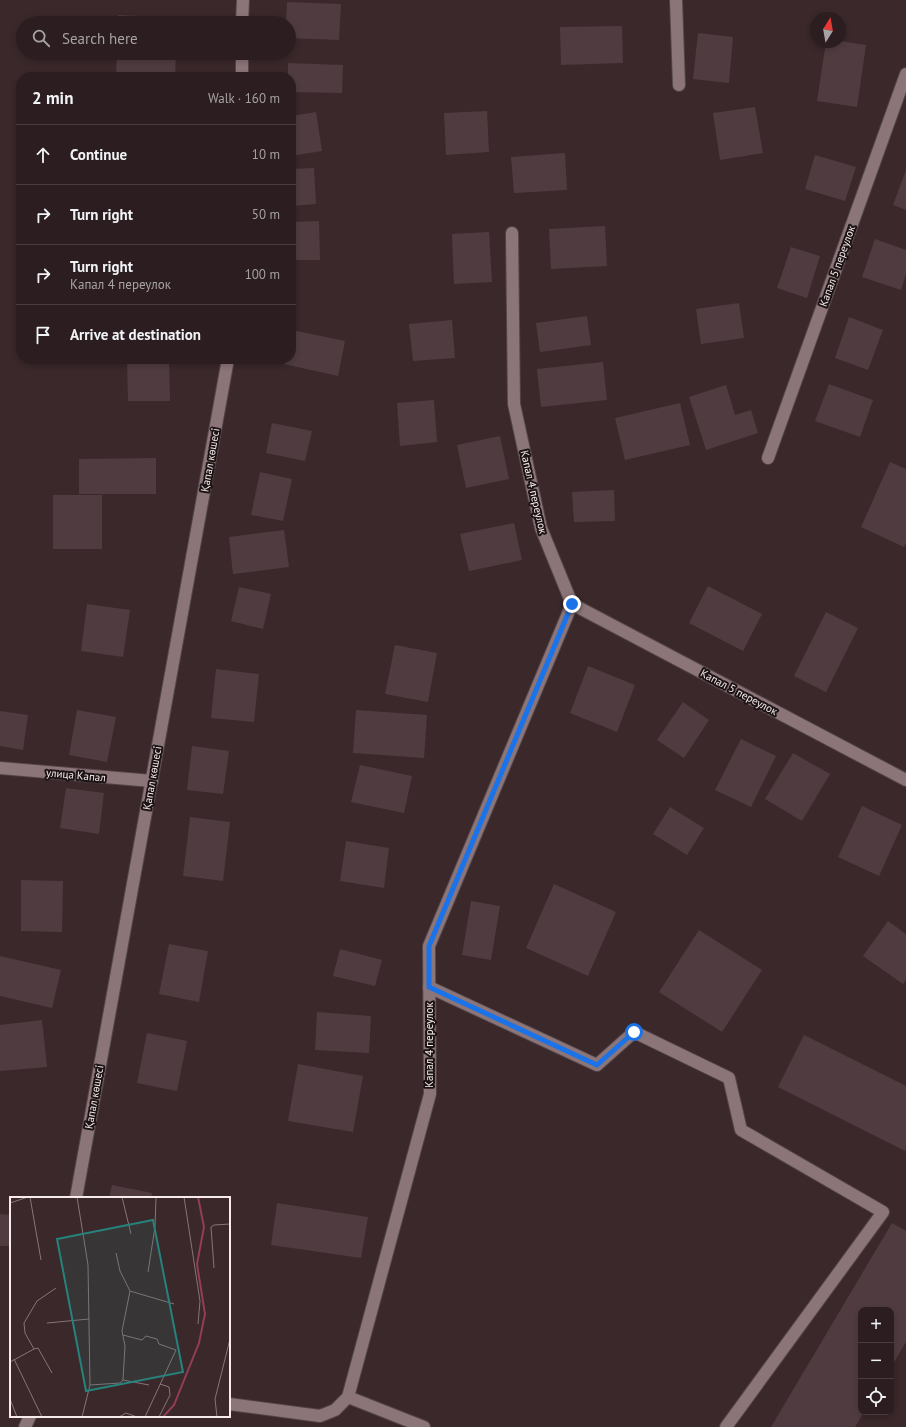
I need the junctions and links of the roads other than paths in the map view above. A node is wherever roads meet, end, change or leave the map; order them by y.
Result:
1 (243, 0) edge
2 (676, 0) edge
3 (242, 16) edge
4 (242, 60) edge
5 (242, 72) edge
6 (906, 74) edge
7 (679, 85) dead end
8 (512, 233) dead end
9 (227, 364) edge
10 (768, 458) dead end
11 (572, 604) junction
12 (0, 768) edge
13 (906, 780) edge
14 (152, 781) junction
15 (429, 987) junction
16 (76, 1197) edge
17 (348, 1397) junction
18 (230, 1404) edge
19 (30, 1417) edge
20 (25, 1427) edge
21 (424, 1427) edge
22 (726, 1427) edge

1 - 3 street
2 - 7 street
4 - 5 street
6 - 10 street, Капал 5 переулок
8 - 11 street, Капал 4 переулок
9 - 14 street, Қапал көшесі
11 - 13 street, Капал 5 переулок
11 - 15 street, Капал 4 переулок
12 - 14 street, улица Капал
14 - 16 street, Қапал көшесі
15 - 17 street, Капал 4 переулок
15 - 22 street
17 - 18 street
17 - 21 street
19 - 20 street

